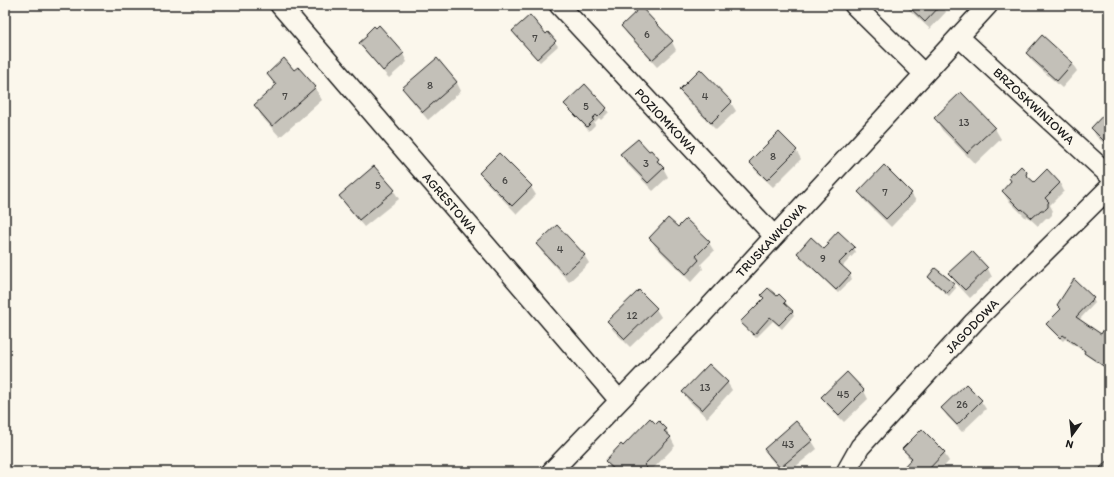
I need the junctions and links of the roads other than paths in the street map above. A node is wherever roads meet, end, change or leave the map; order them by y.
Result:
1 (280, 5) edge
2 (559, 5) edge
3 (854, 5) edge
4 (988, 5) edge
5 (959, 37) junction
6 (924, 74) junction
7 (1109, 176) edge
8 (1109, 188) edge
9 (774, 236) junction
10 (619, 400) junction
11 (551, 472) edge
12 (846, 472) edge

1 - 10 street, AGRESTOWA
2 - 9 street, POZIOMKOWA
3 - 6 street
4 - 5 street, TRUSKAWKOWA
5 - 6 street, TRUSKAWKOWA
5 - 7 street, BRZOSKWINIOWA
6 - 9 street, TRUSKAWKOWA
8 - 12 street, JAGODOWA
9 - 10 street, TRUSKAWKOWA
10 - 11 street, TRUSKAWKOWA

